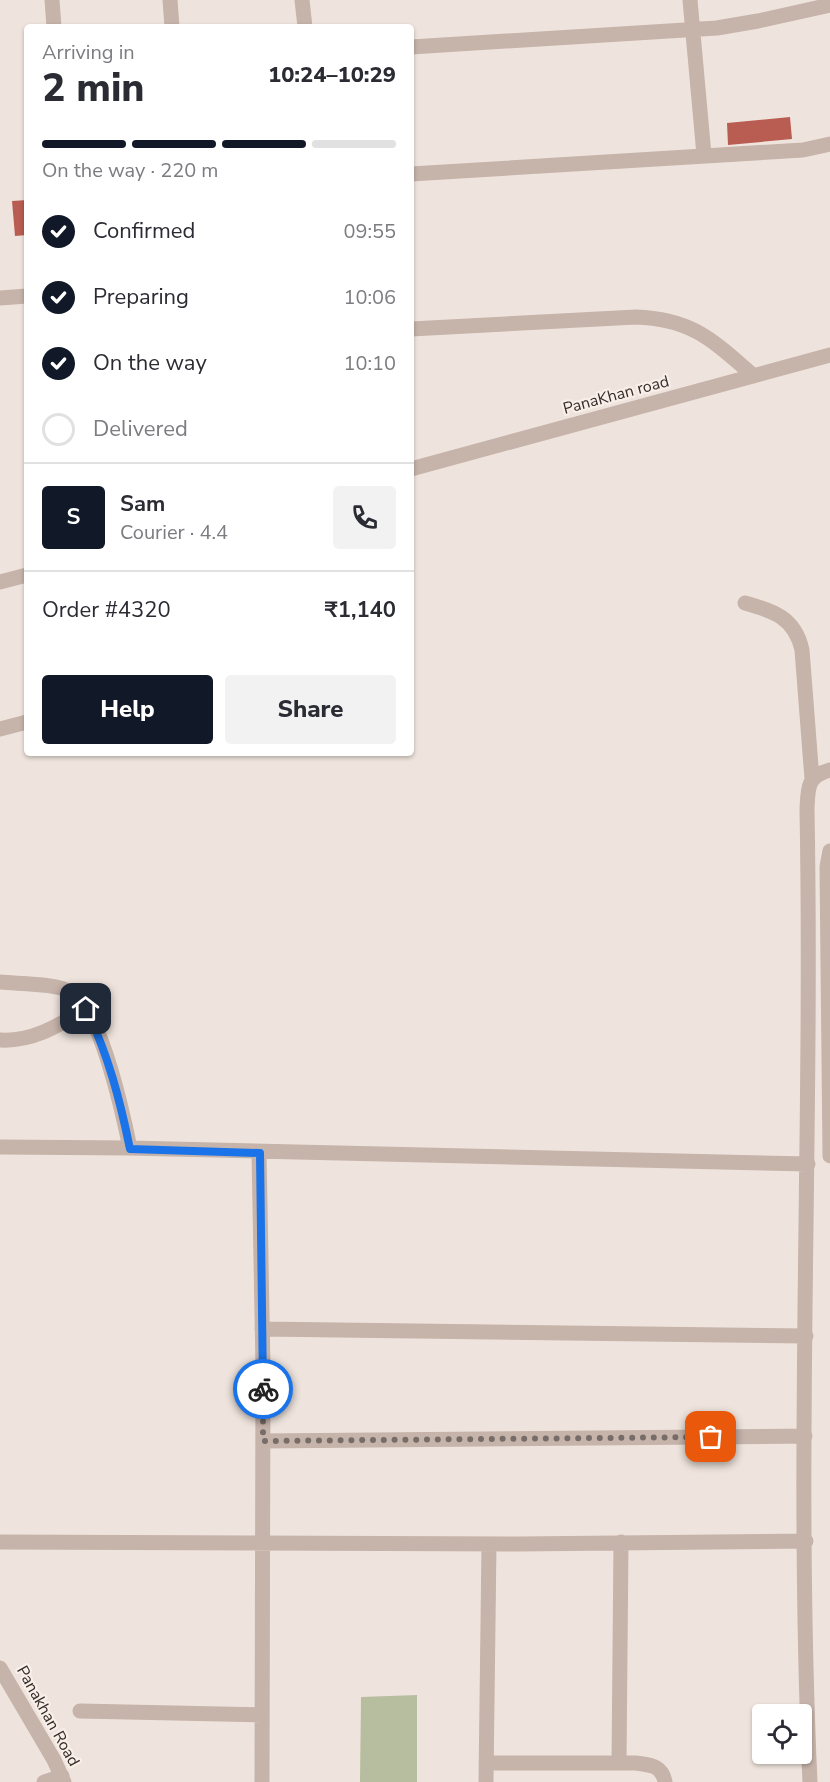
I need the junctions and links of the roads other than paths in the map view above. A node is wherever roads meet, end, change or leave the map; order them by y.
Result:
1 (52, 0) edge
2 (170, 0) edge
3 (302, 0) edge
4 (690, 0) edge
5 (830, 5) edge
6 (54, 24) edge
7 (172, 24) edge
8 (305, 24) edge
9 (692, 30) junction
10 (414, 47) edge
11 (830, 144) edge
12 (704, 155) junction
13 (414, 174) edge
14 (24, 296) edge
15 (0, 298) edge
16 (414, 329) edge
17 (830, 355) edge
18 (754, 376) junction
19 (414, 468) edge
20 (24, 576) edge
21 (0, 582) edge
22 (745, 603) dead end
23 (24, 723) edge
24 (0, 729) edge
25 (830, 770) edge
26 (812, 779) junction
27 (830, 851) edge
28 (829, 926) edge
29 (0, 982) edge
30 (86, 1009) junction
31 (829, 1018) edge
32 (0, 1040) edge
33 (830, 1141) edge
34 (0, 1147) edge
35 (130, 1149) junction
36 (260, 1153) junction
37 (830, 1156) edge
38 (807, 1164) junction
39 (262, 1329) junction
40 (806, 1336) junction
41 (805, 1436) junction
42 (263, 1441) junction
43 (806, 1541) junction
44 (0, 1542) edge
45 (262, 1542) junction
46 (621, 1542) junction
47 (489, 1544) junction
48 (1, 1673) edge
49 (80, 1711) dead end
50 (262, 1715) junction
51 (486, 1762) junction
52 (619, 1763) junction
53 (63, 1779) edge
54 (44, 1782) edge
55 (262, 1782) edge
56 (486, 1782) edge
57 (665, 1782) edge
58 (810, 1782) edge

1 - 6 street
2 - 7 street
3 - 8 street
4 - 9 street
5 - 9 street
9 - 10 street
9 - 12 street
11 - 12 street
12 - 13 street
14 - 15 street
16 - 18 street
17 - 18 street, PanaKhan road
18 - 19 street, PanaKhan road
20 - 21 street
22 - 26 street
23 - 24 street
25 - 26 street
26 - 38 street
27 - 28 street
28 - 31 street
29 - 30 street
30 - 32 street
30 - 35 street
31 - 33 street
33 - 37 street
34 - 35 street
35 - 36 street
36 - 38 street
36 - 39 street
38 - 40 street
39 - 40 street
39 - 42 street
40 - 41 street
41 - 42 street
41 - 43 street
42 - 45 street
43 - 46 street
43 - 58 street
44 - 45 street
45 - 47 street
45 - 50 street
46 - 47 street
46 - 52 street
47 - 51 street
48 - 53 street, Panakhan Road
49 - 50 street
50 - 55 street
51 - 52 street
51 - 56 street
52 - 57 street
53 - 54 street

